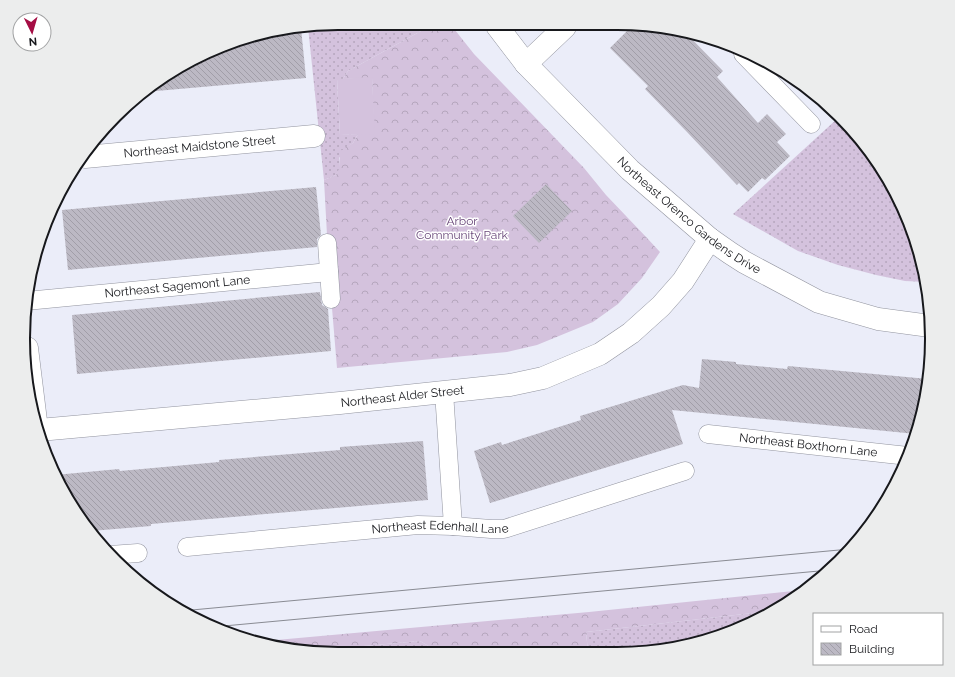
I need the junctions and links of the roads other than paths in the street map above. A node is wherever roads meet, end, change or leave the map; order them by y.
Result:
1 (500, 30) edge
2 (562, 30) edge
3 (750, 61) edge
4 (526, 64) junction
5 (811, 124) dead end
6 (314, 136) dead end
7 (91, 156) edge
8 (710, 239) junction
9 (327, 243) dead end
10 (329, 272) junction
11 (331, 299) dead end
12 (33, 300) edge
13 (924, 325) edge
14 (444, 392) junction
15 (44, 430) edge
16 (708, 434) dead end
17 (903, 455) edge
18 (685, 471) dead end
19 (453, 526) junction
20 (187, 547) dead end
21 (138, 552) dead end
22 (118, 554) edge

1 - 4 street, Northeast Orenco Gardens Drive
2 - 4 street
3 - 5 lane
4 - 8 street, Northeast Orenco Gardens Drive
6 - 7 street, Northeast Maidstone Street
8 - 13 street, Northeast Orenco Gardens Drive
8 - 14 street, Northeast Alder Street
9 - 10 lane
10 - 11 lane
10 - 12 lane, Northeast Sagemont Lane
14 - 15 street, Northeast Alder Street
14 - 19 lane
16 - 17 lane, Northeast Boxthorn Lane
18 - 19 lane, Northeast Edenhall Lane
19 - 20 lane, Northeast Edenhall Lane
21 - 22 lane

